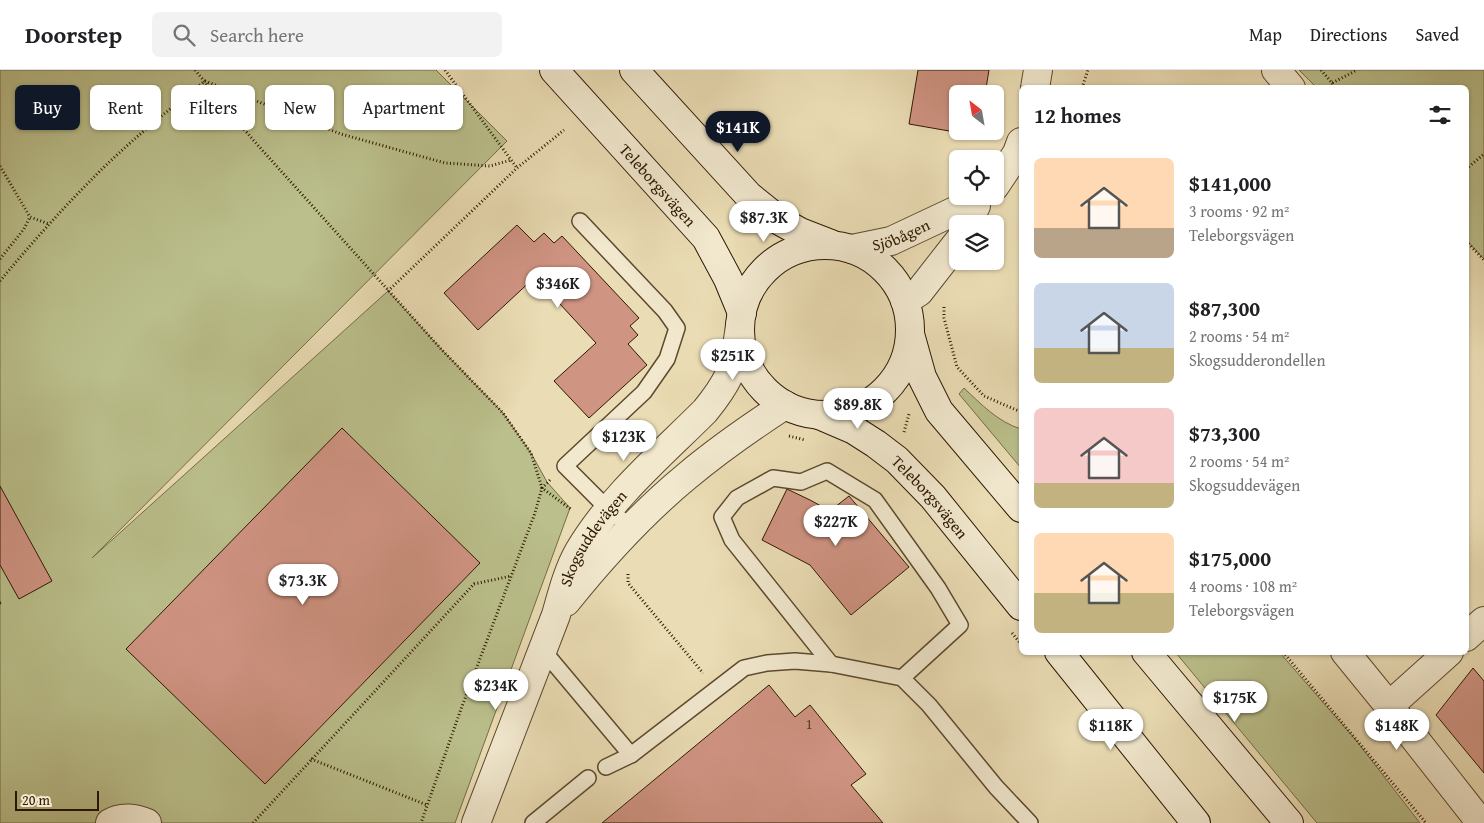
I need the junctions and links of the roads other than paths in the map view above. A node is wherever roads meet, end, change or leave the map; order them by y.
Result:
1 (554, 70) edge
2 (634, 70) edge
3 (1038, 70) edge
4 (1276, 70) edge
5 (1036, 85) edge
6 (1288, 85) edge
7 (1019, 148) edge
8 (1004, 172) edge
9 (977, 209) edge
10 (580, 222) dead end
11 (845, 248) junction
12 (949, 254) edge
13 (905, 301) junction
14 (741, 319) junction
15 (910, 333) junction
16 (785, 404) junction
17 (818, 414) junction
18 (1019, 506) edge
19 (608, 509) junction
20 (632, 528) junction
21 (556, 615) junction
22 (1015, 618) edge
23 (1484, 621) edge
24 (1469, 634) edge
25 (542, 649) junction
26 (1061, 655) edge
27 (1148, 655) edge
28 (1347, 655) edge
29 (1446, 655) edge
30 (831, 664) junction
31 (902, 678) junction
32 (1390, 706) junction
33 (632, 755) junction
34 (606, 767) dead end
35 (588, 778) dead end
36 (110, 823) edge
37 (147, 823) edge
38 (476, 823) edge
39 (532, 823) edge
40 (1030, 823) edge
41 (1196, 823) edge
42 (1288, 823) edge
43 (1481, 823) edge

1 - 14 main road, Teleborgsvägen
2 - 11 main road
3 - 5 main road
4 - 6 main road
7 - 8 main road
9 - 11 main road, Sjöbågen
10 - 19 lane
11 - 13 main road
11 - 14 main road
12 - 13 main road
13 - 15 main road
14 - 16 main road
14 - 19 main road, Skogsuddevägen
15 - 17 main road
15 - 18 main road
16 - 17 main road
16 - 20 main road, Skogsuddevägen
17 - 22 main road, Teleborgsvägen
19 - 20 lane
19 - 21 main road, Skogsuddevägen
20 - 21 main road, Skogsuddevägen
21 - 25 main road, Skogsuddevägen
23 - 24 main road
25 - 33 lane
25 - 38 main road, Skogsuddevägen
26 - 41 main road
27 - 42 main road
28 - 32 main road
29 - 32 main road
30 - 31 lane
30 - 31 lane
30 - 33 lane
31 - 40 lane
32 - 43 main road
33 - 34 lane
35 - 39 lane
36 - 37 main road

